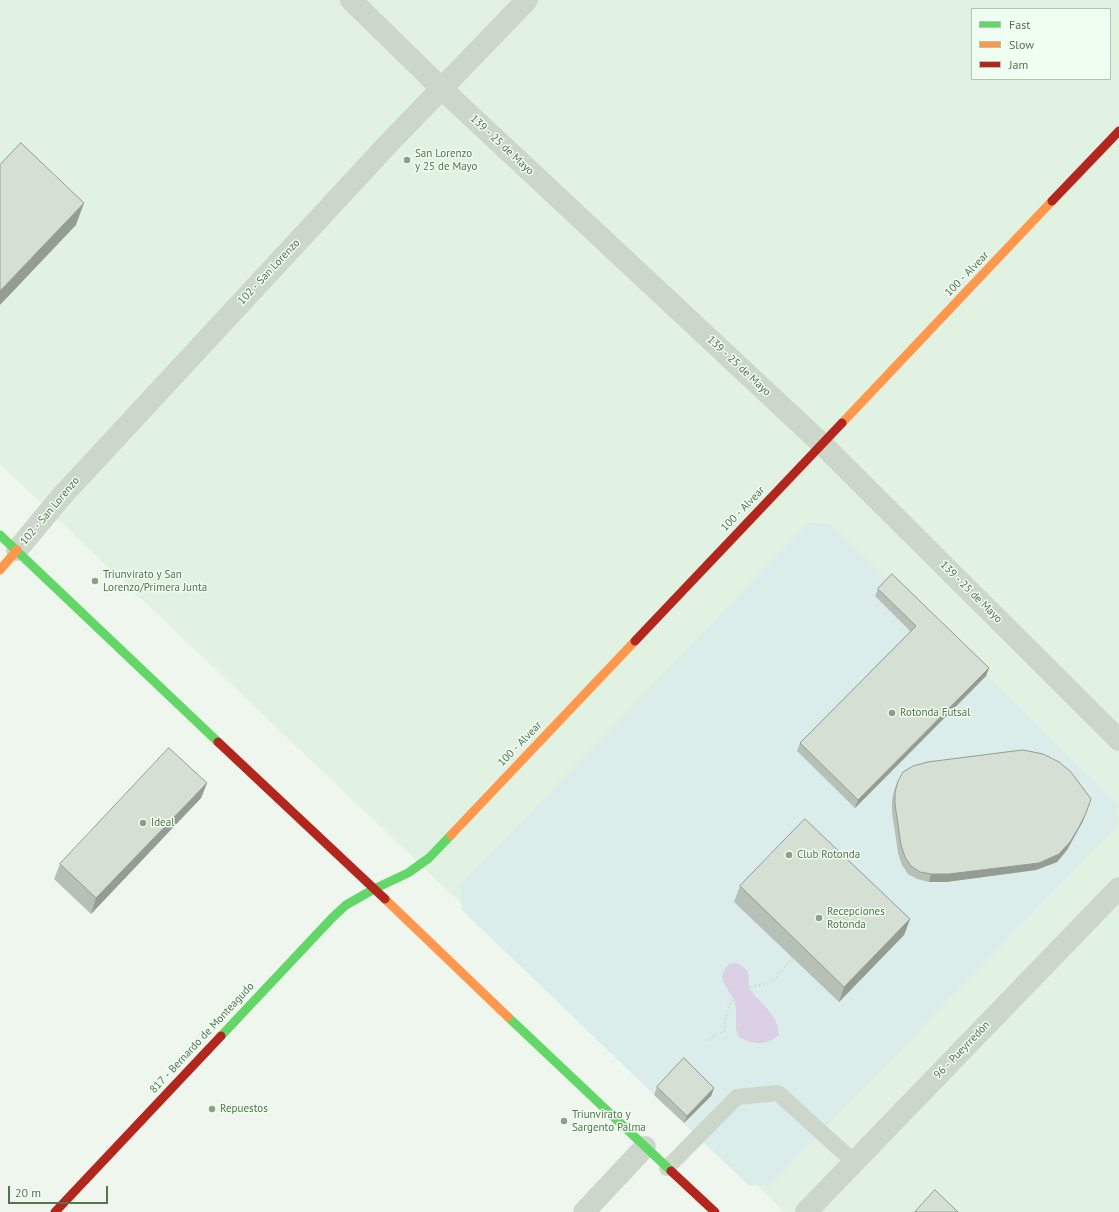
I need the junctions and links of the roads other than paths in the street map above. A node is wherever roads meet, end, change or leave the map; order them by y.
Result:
1 (351, 0) edge
2 (527, 0) edge
3 (442, 89) junction
4 (1119, 131) edge
5 (822, 444) junction
6 (0, 535) edge
7 (17, 550) junction
8 (0, 570) edge
9 (1119, 740) edge
10 (1119, 888) edge
11 (374, 889) junction
12 (645, 1147) junction
13 (854, 1162) junction
14 (667, 1168) junction
15 (55, 1212) edge
16 (584, 1212) edge
17 (715, 1212) edge
18 (806, 1212) edge

1 - 3 street, 139 - 25 de Mayo
2 - 3 street, 102 - San Lorenzo
3 - 5 street, 139 - 25 de Mayo
3 - 7 street, 102 - San Lorenzo
4 - 5 street, 100 - Alvear
5 - 9 street, 139 - 25 de Mayo
5 - 11 street, 100 - Alvear
6 - 7 street
7 - 8 street
7 - 11 street
10 - 13 street, 96 - Pueyrredón
11 - 12 street
11 - 15 street, 817 - Bernardo de Monteagudo
12 - 14 street
12 - 16 street
13 - 14 lane
13 - 18 street, 96 - Pueyrredón
14 - 17 street

